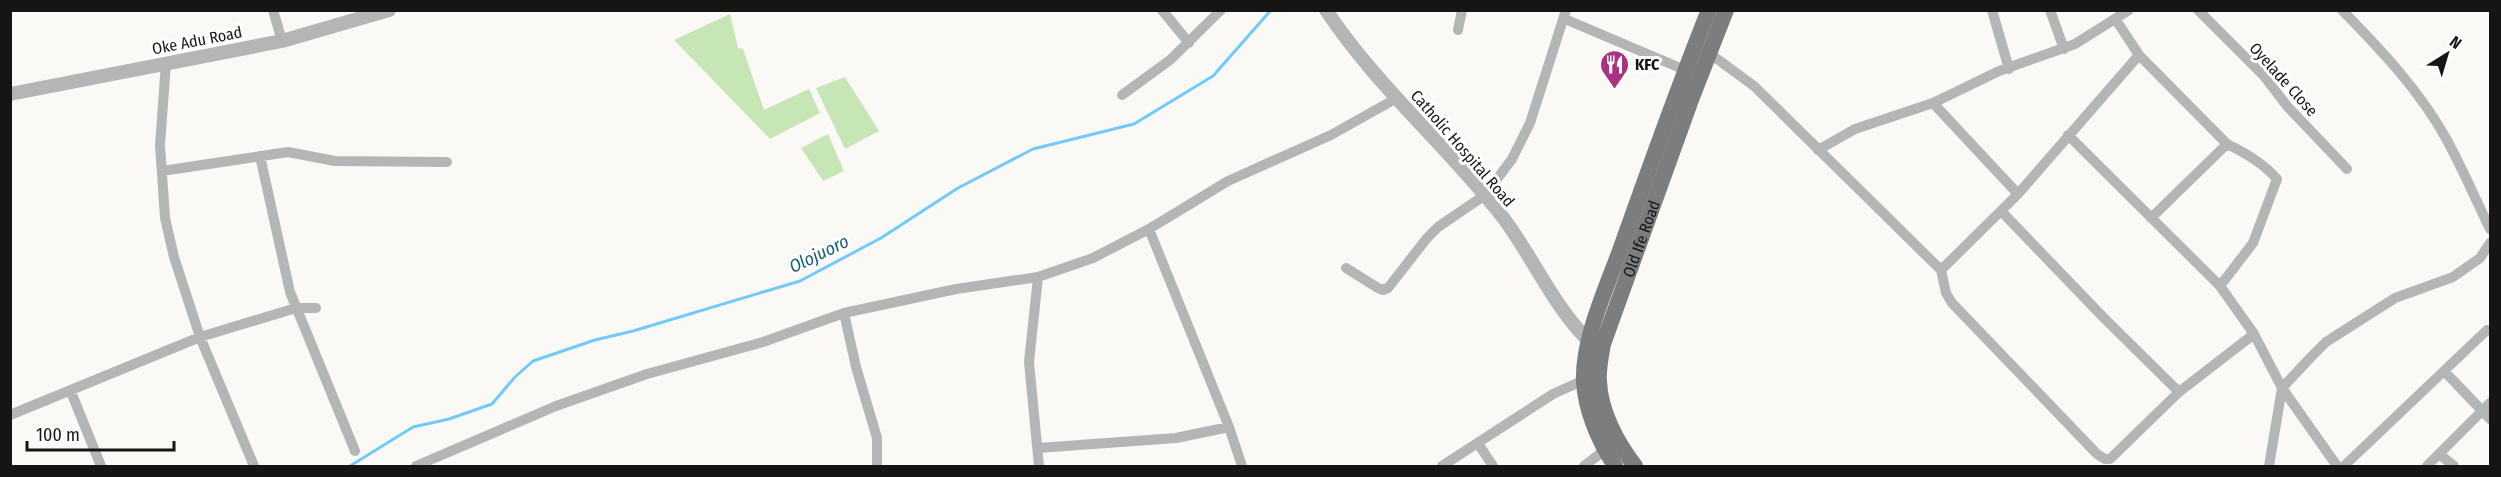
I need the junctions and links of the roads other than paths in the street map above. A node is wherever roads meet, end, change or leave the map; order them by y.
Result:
1 (273, 10) edge
2 (389, 10) edge
3 (1162, 10) edge
4 (1221, 10) edge
5 (1326, 10) edge
6 (1462, 10) edge
7 (1709, 10) edge
8 (1992, 10) edge
9 (2050, 10) edge
10 (2129, 10) edge
11 (2198, 10) edge
12 (2342, 10) edge
13 (1726, 11) edge
14 (1566, 15) edge
15 (2116, 20) junction
16 (1458, 30) dead end
17 (282, 40) junction
18 (1189, 43) junction
19 (2064, 49) junction
20 (1709, 53) junction
21 (2139, 55) junction
22 (165, 63) junction
23 (2009, 69) junction
24 (1685, 70) junction
25 (11, 93) edge
26 (1122, 95) dead end
27 (1397, 98) junction
28 (1933, 103) junction
29 (2068, 135) junction
30 (2227, 144) junction
31 (1818, 150) junction
32 (260, 156) junction
33 (447, 162) dead end
34 (2347, 169) dead end
35 (162, 171) junction
36 (2018, 194) junction
37 (1485, 195) junction
38 (2001, 211) junction
39 (2151, 218) junction
40 (1149, 228) junction
41 (2490, 229) edge
42 (2490, 243) edge
43 (1346, 268) dead end
44 (1941, 270) junction
45 (1038, 277) junction
46 (2220, 286) junction
47 (296, 308) junction
48 (316, 308) dead end
49 (844, 313) junction
50 (2487, 330) dead end
51 (2254, 334) junction
52 (200, 337) junction
53 (1589, 341) junction
54 (2445, 372) junction
55 (1584, 380) junction
56 (2282, 387) junction
57 (71, 392) junction
58 (2179, 392) junction
59 (2490, 403) edge
60 (10, 415) edge
61 (2486, 415) edge
62 (1229, 427) junction
63 (1479, 445) junction
64 (1038, 448) junction
65 (1605, 450) junction
66 (355, 451) dead end
67 (2439, 454) junction
68 (101, 466) edge
69 (254, 466) edge
70 (416, 466) edge
71 (877, 466) edge
72 (1039, 466) edge
73 (1242, 466) edge
74 (1442, 466) edge
75 (1493, 466) edge
76 (1584, 466) edge
77 (1615, 466) edge
78 (1635, 466) edge
79 (2269, 466) edge
80 (2337, 466) edge
81 (2344, 466) edge
82 (2427, 466) edge
83 (2454, 466) edge

1 - 17 street
2 - 17 street, Oke Adu Road
3 - 18 street
4 - 18 street
5 - 27 street, Catholic Hospital Road
6 - 16 street
7 - 24 main road, Old Ife Road
8 - 23 street
9 - 19 street
10 - 15 street
11 - 34 street, Oyelade Close
12 - 41 street
13 - 20 main road, Old Ife Road
14 - 24 street
14 - 37 street
15 - 19 street
15 - 21 street
17 - 22 street, Oke Adu Road
18 - 26 street
19 - 23 street
20 - 31 street
20 - 78 main road, Old Ife Road
21 - 29 street
21 - 30 street
22 - 25 street, Oke Adu Road
22 - 35 street
23 - 28 street
24 - 53 main road, Old Ife Road
27 - 37 street, Catholic Hospital Road
27 - 40 street
28 - 31 street
28 - 36 street
29 - 36 street
29 - 39 street
30 - 39 street
30 - 46 street
31 - 44 street
32 - 33 street
32 - 35 street
32 - 47 street
35 - 52 street
36 - 38 street
37 - 43 street
37 - 53 street, Catholic Hospital Road
38 - 44 street
38 - 58 street
39 - 46 street
40 - 45 street
40 - 62 street
42 - 56 street
44 - 58 street
45 - 49 street
45 - 64 street
46 - 51 street
47 - 48 street
47 - 52 street
47 - 66 street
49 - 70 street
49 - 71 street
50 - 54 street
51 - 56 street
51 - 58 street
52 - 57 street
52 - 69 street
53 - 55 main road, Old Ife Road
54 - 61 street
54 - 81 street
55 - 63 street
55 - 65 main road, Old Ife Road
56 - 79 street
56 - 80 street
57 - 60 street
57 - 68 street
59 - 61 street
61 - 67 street
62 - 64 street
62 - 73 street
63 - 74 street
63 - 75 street
64 - 72 street
65 - 76 street
65 - 77 main road, Old Ife Road
67 - 82 street
67 - 83 street

